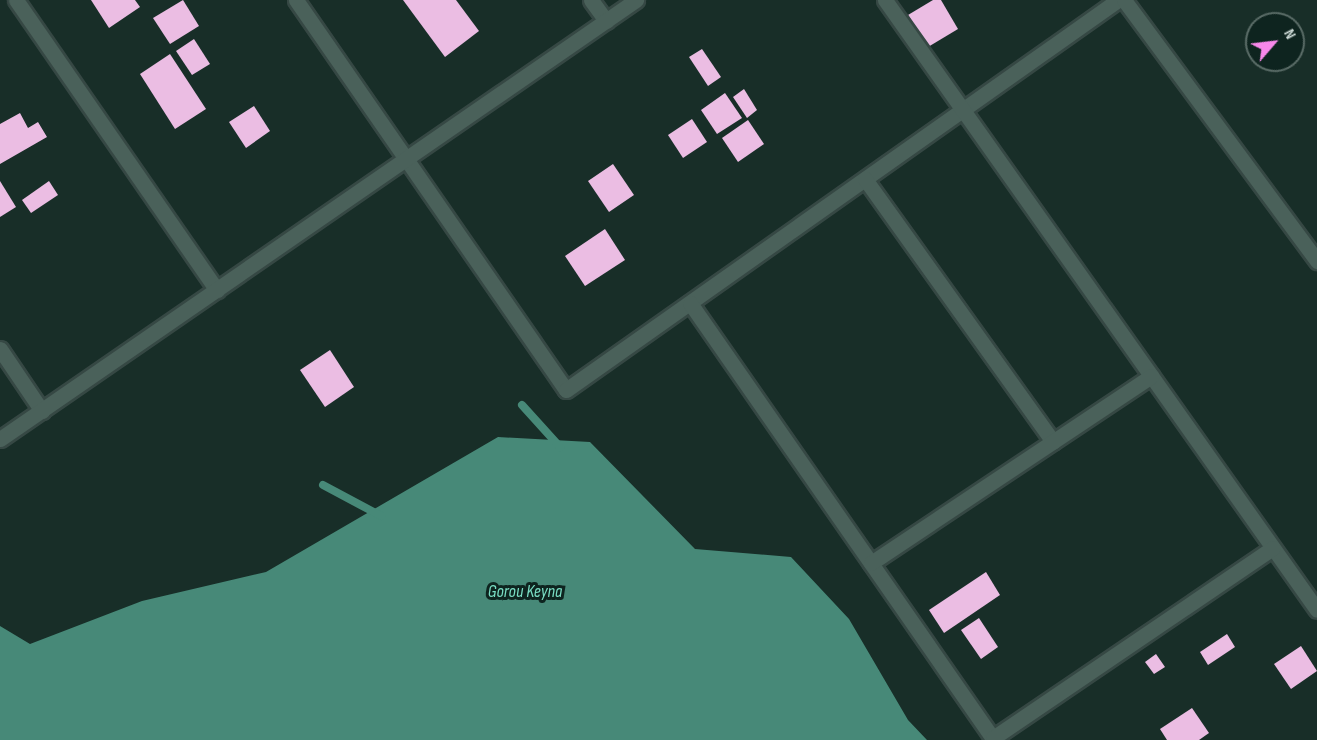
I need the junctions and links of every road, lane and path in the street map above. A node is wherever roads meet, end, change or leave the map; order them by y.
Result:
1 (16, 0) edge
2 (296, 0) edge
3 (591, 0) edge
4 (636, 0) edge
5 (885, 0) edge
6 (1118, 0) edge
7 (1124, 0) edge
8 (606, 21) junction
9 (963, 110) junction
10 (406, 159) junction
11 (865, 179) junction
12 (1317, 261) edge
13 (217, 290) junction
14 (690, 303) junction
15 (0, 349) edge
16 (1151, 376) junction
17 (42, 411) junction
18 (0, 439) edge
19 (1053, 442) junction
20 (1273, 548) junction
21 (871, 563) junction
22 (1317, 610) edge
23 (994, 739) edge

1 - 13 street
2 - 10 street
3 - 8 street
4 - 8 street
5 - 9 street
6 - 9 street
7 - 12 street
8 - 10 street
9 - 11 street
9 - 16 street
10 - 13 street
10 - 14 street
11 - 14 street
11 - 19 street
13 - 17 street
14 - 21 street
15 - 17 street
16 - 19 street
16 - 20 street
17 - 18 street
19 - 21 street
20 - 22 street
20 - 23 street
21 - 23 street

